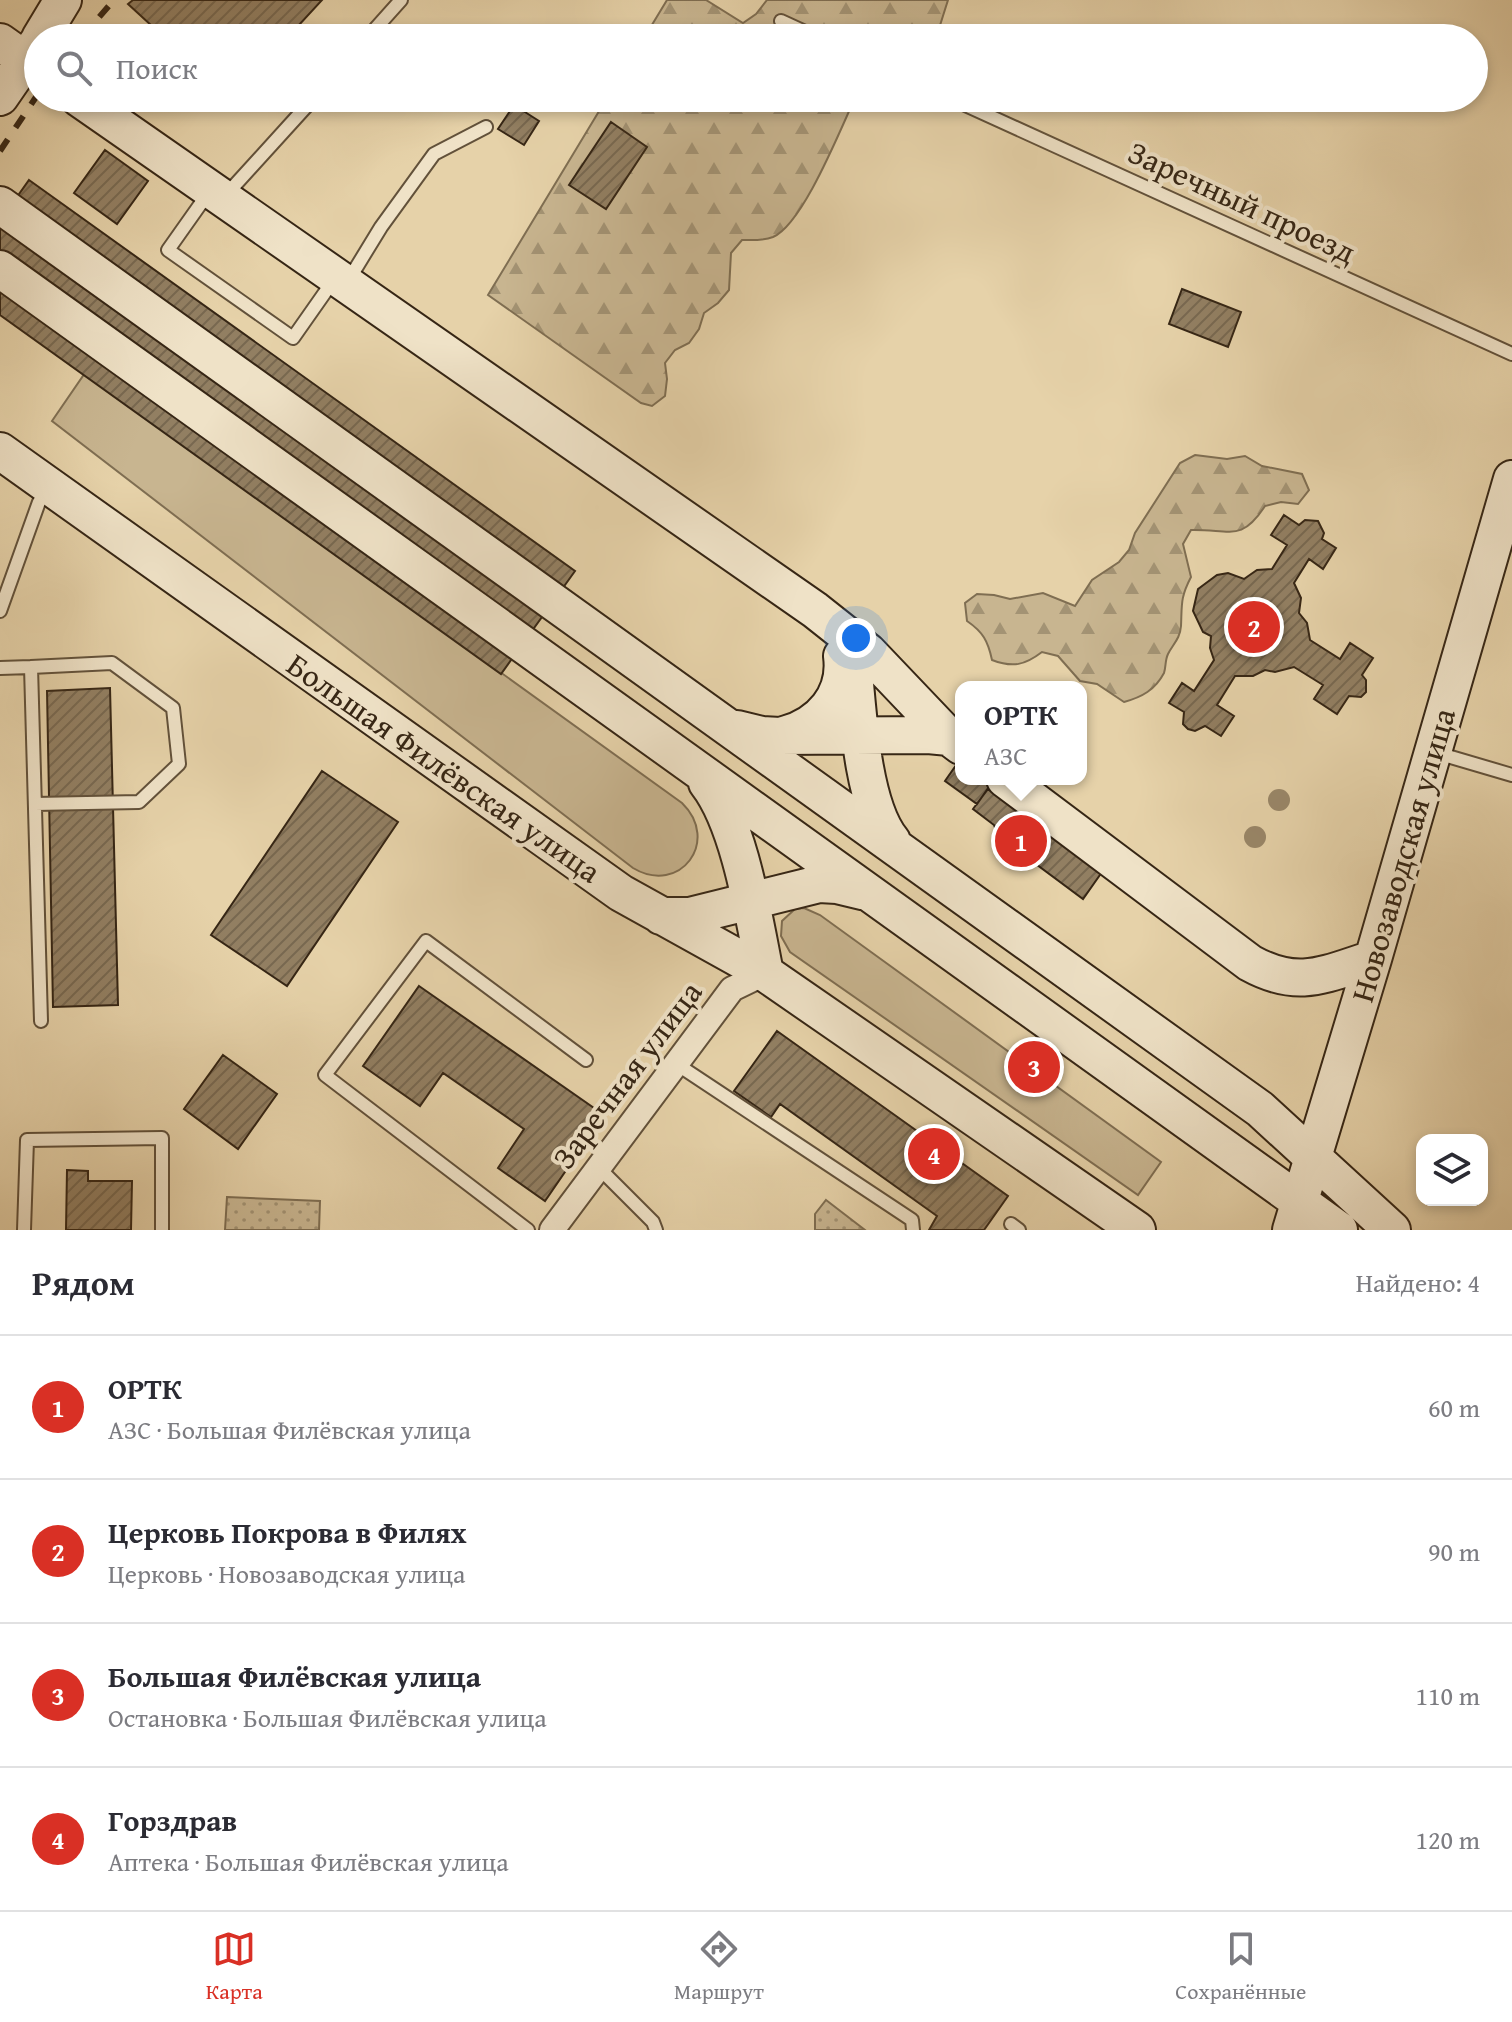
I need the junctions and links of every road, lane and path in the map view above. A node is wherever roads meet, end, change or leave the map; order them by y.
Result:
1 (63, 0) edge
2 (401, 0) edge
3 (781, 21) dead end
4 (47, 24) edge
5 (380, 24) edge
6 (788, 24) edge
7 (24, 58) edge
8 (0, 97) edge
9 (99, 112) edge
10 (300, 112) edge
11 (981, 112) edge
12 (486, 127) dead end
13 (217, 194) junction
14 (4, 207) edge
15 (0, 269) edge
16 (341, 280) junction
17 (1512, 354) edge
18 (0, 451) edge
19 (1512, 479) edge
20 (39, 502) dead end
21 (815, 610) junction
22 (0, 611) edge
23 (851, 639) junction
24 (31, 667) junction
25 (0, 668) edge
26 (721, 722) junction
27 (862, 735) junction
28 (780, 736) junction
29 (955, 742) edge
30 (1434, 753) junction
31 (690, 764) junction
32 (1512, 775) edge
33 (1013, 785) edge
34 (35, 804) junction
35 (730, 828) junction
36 (904, 854) junction
37 (873, 896) junction
38 (751, 901) junction
39 (646, 908) junction
40 (1373, 959) junction
41 (765, 973) junction
42 (41, 1021) dead end
43 (586, 1060) dead end
44 (675, 1063) junction
45 (1313, 1159) junction
46 (598, 1167) junction
47 (1295, 1216) edge
48 (24, 1230) edge
49 (162, 1230) edge
50 (528, 1230) edge
51 (552, 1230) edge
52 (656, 1230) edge
53 (913, 1230) edge
54 (1137, 1230) edge
55 (1339, 1230) edge
56 (1392, 1230) edge

1 - 4 street
2 - 5 lane
3 - 6 lane
7 - 8 street
9 - 13 street
10 - 13 lane
11 - 17 lane, Заречный проезд
12 - 16 lane
13 - 16 street
13 - 16 lane
14 - 26 street
15 - 31 street
16 - 21 street
18 - 39 street, Большая Филёвская улица
19 - 30 street, Новозаводская улица
20 - 22 lane
21 - 23 street
21 - 28 street
23 - 27 street
23 - 29 street
24 - 25 lane
24 - 34 lane
24 - 34 lane
26 - 28 street
26 - 36 street
27 - 28 street
27 - 29 street
27 - 36 street
30 - 32 lane
30 - 40 street, Новозаводская улица
31 - 35 street
31 - 37 street
33 - 40 street
34 - 42 lane
35 - 38 street
35 - 39 street
36 - 45 street
37 - 38 street
37 - 47 street
38 - 39 street
38 - 41 street
39 - 41 street, Большая Филёвская улица
40 - 45 street, Новозаводская улица
41 - 44 street, Заречная улица
41 - 54 street, Большая Филёвская улица
43 - 50 lane
44 - 46 street, Заречная улица
44 - 53 lane
45 - 47 street, Новозаводская улица
45 - 56 street
46 - 51 street, Заречная улица
46 - 52 lane
47 - 55 street
48 - 49 lane

